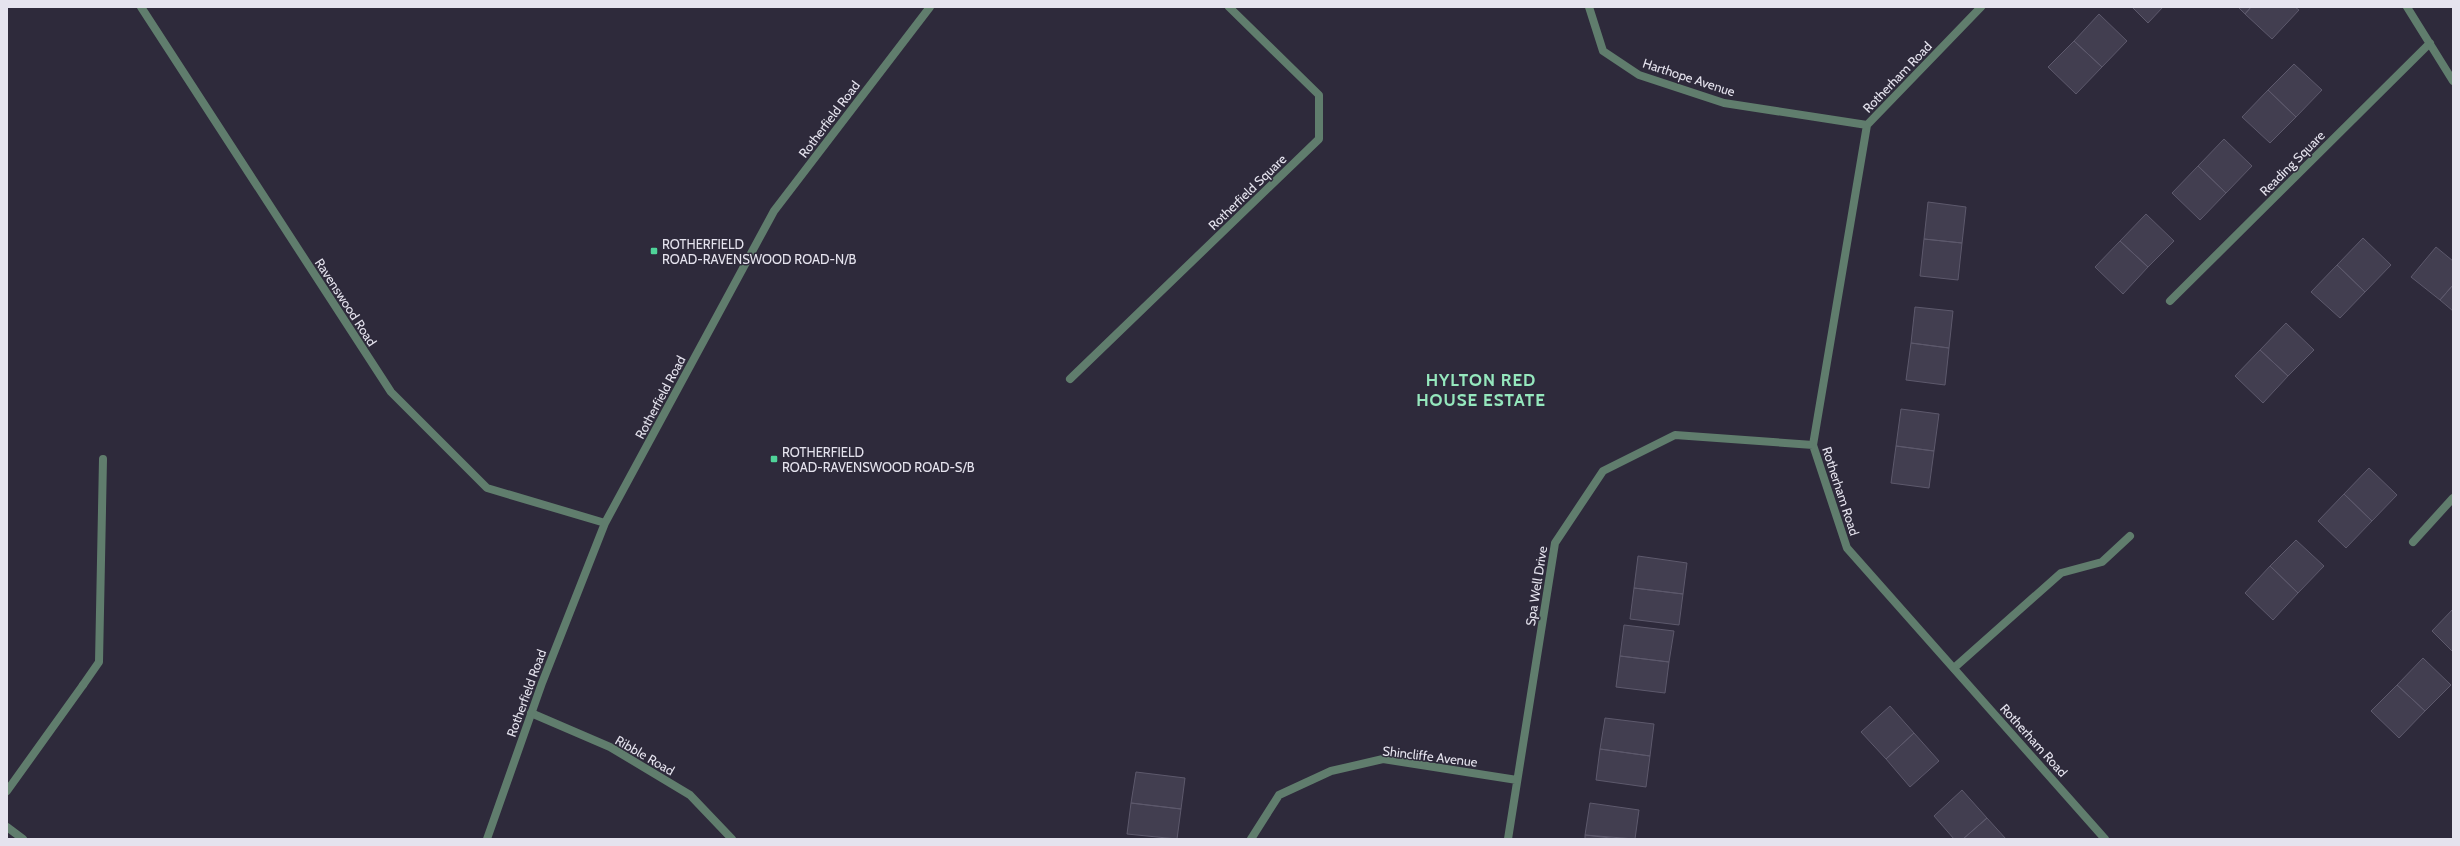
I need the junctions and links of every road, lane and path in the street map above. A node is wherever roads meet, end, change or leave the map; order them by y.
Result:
1 (141, 7) edge
2 (930, 7) edge
3 (1229, 7) edge
4 (1589, 7) edge
5 (1982, 7) edge
6 (2407, 7) edge
7 (2430, 43) junction
8 (2453, 81) edge
9 (1867, 124) junction
10 (2170, 301) dead end
11 (1070, 379) dead end
12 (1813, 445) junction
13 (103, 458) dead end
14 (2453, 498) edge
15 (606, 523) junction
16 (2130, 536) dead end
17 (2413, 542) dead end
18 (1954, 668) junction
19 (531, 713) junction
20 (1517, 780) junction
21 (7, 791) edge
22 (7, 827) edge
23 (23, 839) edge
24 (487, 839) edge
25 (732, 839) edge
26 (1251, 839) edge
27 (1508, 839) edge
28 (2105, 839) edge

1 - 15 street, Ravenswood Road
2 - 15 street, Rotherfield Road
3 - 11 street, Rotherfield Square
4 - 9 street, Harthope Avenue
5 - 9 street, Rotherham Road
6 - 7 street
7 - 8 street
7 - 10 street, Reading Square
9 - 12 street, Rotherham Road
12 - 18 street, Rotherham Road
12 - 20 street, Spa Well Drive
13 - 21 street
14 - 17 street
15 - 19 street, Rotherfield Road
16 - 18 street
18 - 28 street, Rotherham Road
19 - 24 street, Rotherfield Road
19 - 25 street, Ribble Road
20 - 26 street, Shincliffe Avenue
20 - 27 street, Spa Well Drive
22 - 23 street

